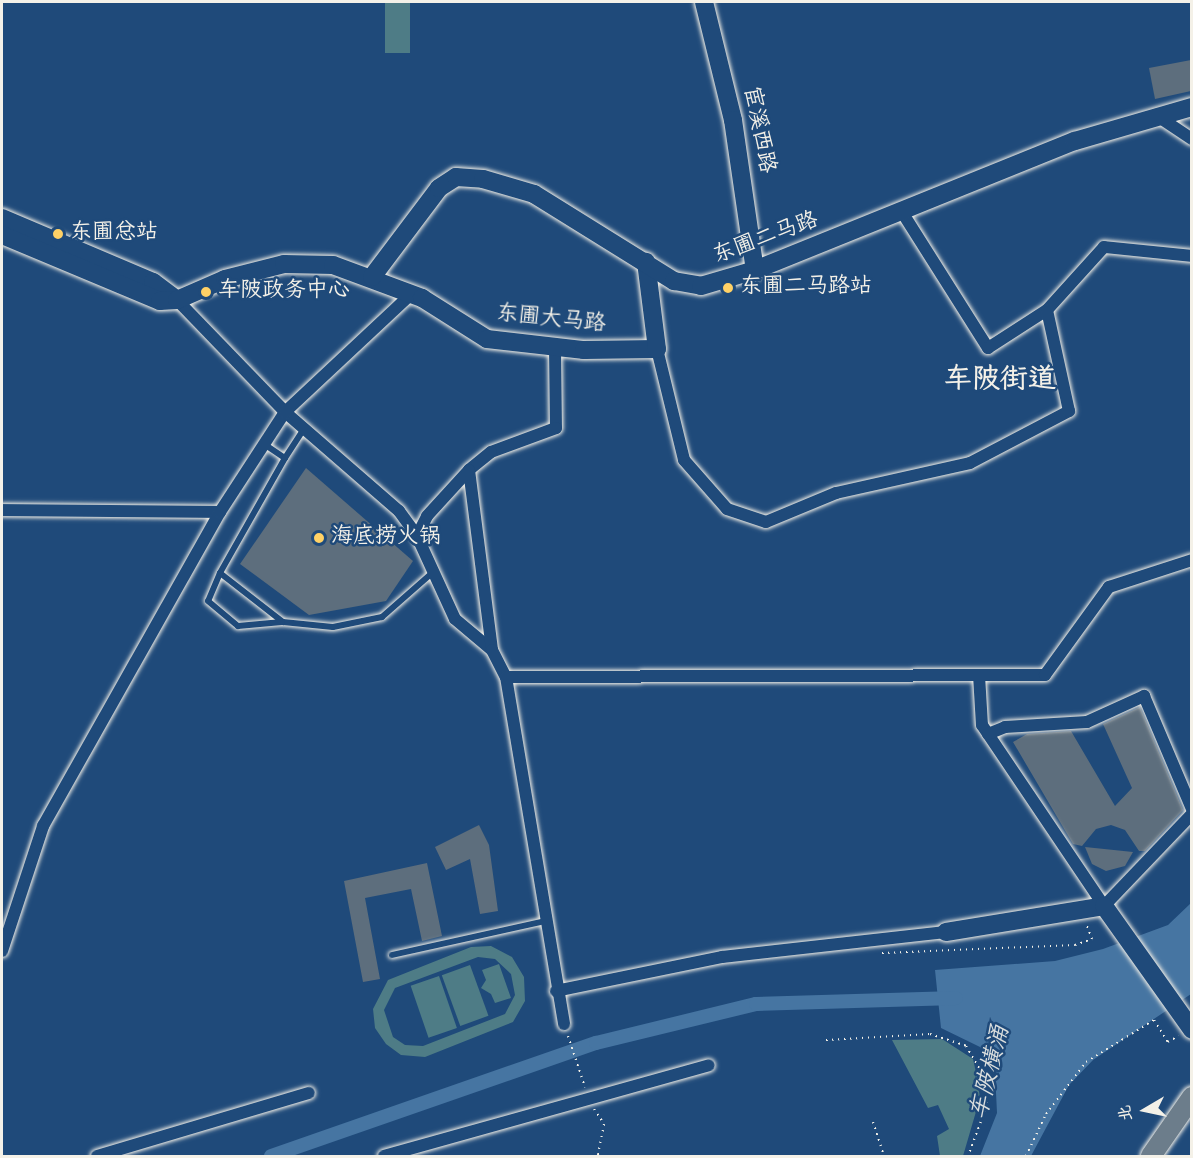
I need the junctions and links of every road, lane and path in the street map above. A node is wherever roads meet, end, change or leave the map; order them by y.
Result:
1 (704, 2) edge
2 (1191, 107) edge
3 (1156, 115) junction
4 (1191, 139) edge
5 (902, 212) junction
6 (2, 218) edge
7 (2, 235) edge
8 (1191, 256) edge
9 (646, 262) junction
10 (754, 270) junction
11 (372, 277) junction
12 (412, 293) junction
13 (177, 300) junction
14 (1047, 310) junction
15 (555, 348) junction
16 (657, 349) junction
17 (285, 412) junction
18 (304, 429) junction
19 (264, 444) junction
20 (285, 458) junction
21 (469, 470) junction
22 (2, 510) edge
23 (220, 512) junction
24 (417, 536) junction
25 (1191, 560) edge
26 (220, 573) junction
27 (432, 573) junction
28 (283, 622) junction
29 (492, 650) junction
30 (979, 675) junction
31 (506, 677) junction
32 (988, 734) junction
33 (1191, 808) edge
34 (1191, 814) edge
35 (1104, 906) junction
36 (545, 921) junction
37 (1085, 921) dead end
38 (946, 932) joint
39 (862, 941) junction
40 (2, 951) edge
41 (392, 954) dead end
42 (556, 991) junction
43 (564, 1024) joint
44 (1191, 1029) edge
45 (825, 1040) dead end
46 (709, 1065) dead end
47 (309, 1092) dead end
48 (589, 1098) junction
49 (1190, 1100) edge
50 (873, 1122) dead end
51 (1191, 1124) edge
52 (97, 1156) edge
53 (384, 1156) edge
54 (598, 1156) edge
55 (884, 1156) edge
56 (968, 1156) edge
57 (1026, 1156) edge
58 (1151, 1156) edge

1 - 10 street, 宦溪西路
2 - 3 street, 东圃二马路
3 - 4 street
3 - 5 street, 东圃二马路
5 - 10 street, 东圃二马路
5 - 14 street
6 - 13 street
7 - 13 street
8 - 14 street
9 - 10 street, 东圃二马路
9 - 11 street, 东圃二马路
9 - 16 street
11 - 12 street, 东圃大马路
11 - 13 street, 东圃大马路
12 - 15 street, 东圃大马路
12 - 17 street
13 - 17 street
14 - 16 street
15 - 16 street, 东圃大马路
15 - 21 street
17 - 18 street
17 - 19 street
18 - 20 lane
18 - 24 street
19 - 20 lane
19 - 23 street
20 - 26 lane
21 - 24 street
21 - 29 street
22 - 23 street
23 - 40 street
24 - 27 street
25 - 30 street
26 - 28 lane
26 - 28 lane
27 - 28 lane
27 - 29 street
29 - 31 street
30 - 31 street
30 - 32 street
31 - 36 street
32 - 33 street
32 - 35 street
34 - 35 street
35 - 38 street
35 - 44 street
36 - 41 lane
36 - 42 street
37 - 39 path
38 - 39 street
39 - 42 street
42 - 43 street
43 - 48 path
44 - 57 path
45 - 56 path
46 - 48 street
47 - 52 street
48 - 53 street
48 - 54 path
49 - 51 main road
49 - 58 main road
50 - 55 path

